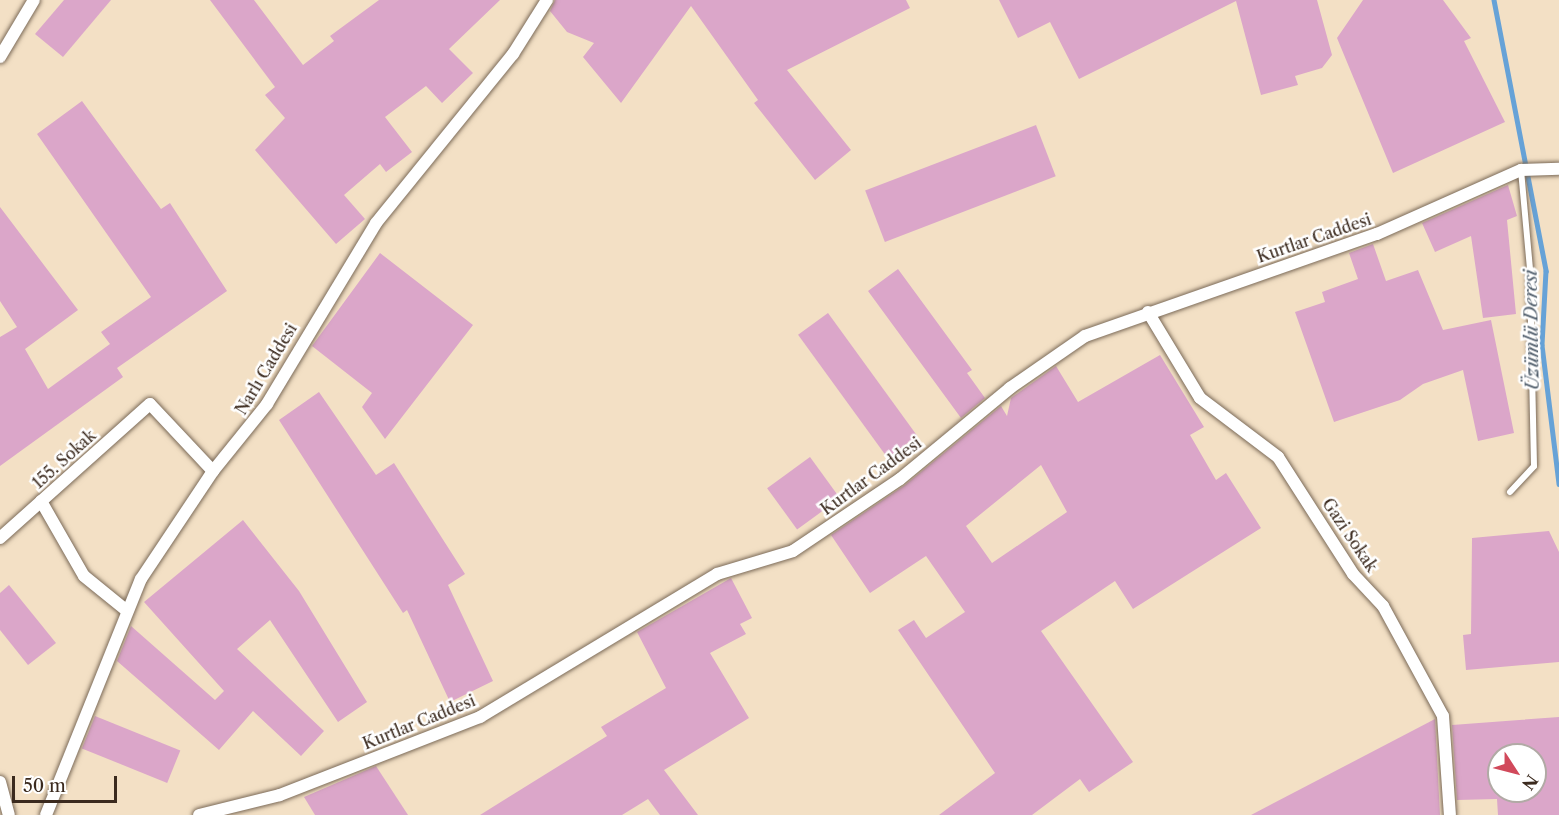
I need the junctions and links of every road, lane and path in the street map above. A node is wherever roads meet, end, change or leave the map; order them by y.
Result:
1 (34, 0) edge
2 (547, 0) edge
3 (0, 57) edge
4 (1559, 169) edge
5 (1522, 170) junction
6 (1148, 312) junction
7 (213, 471) junction
8 (1510, 492) dead end
9 (40, 501) junction
10 (0, 538) edge
11 (127, 611) junction
12 (0, 782) edge
13 (9, 815) edge
14 (46, 815) edge
15 (200, 815) edge
16 (1450, 815) edge

1 - 3 street
2 - 7 street, Narlı Caddesi
4 - 5 street, Kurtlar Caddesi
5 - 6 street, Kurtlar Caddesi
5 - 8 lane
6 - 15 street, Kurtlar Caddesi
6 - 16 street, Gazi Sokak
7 - 9 street, 155. Sokak
7 - 11 street, Narlı Caddesi
9 - 10 street, 155. Sokak
9 - 11 street
11 - 14 street, Narlı Caddesi
12 - 13 street

